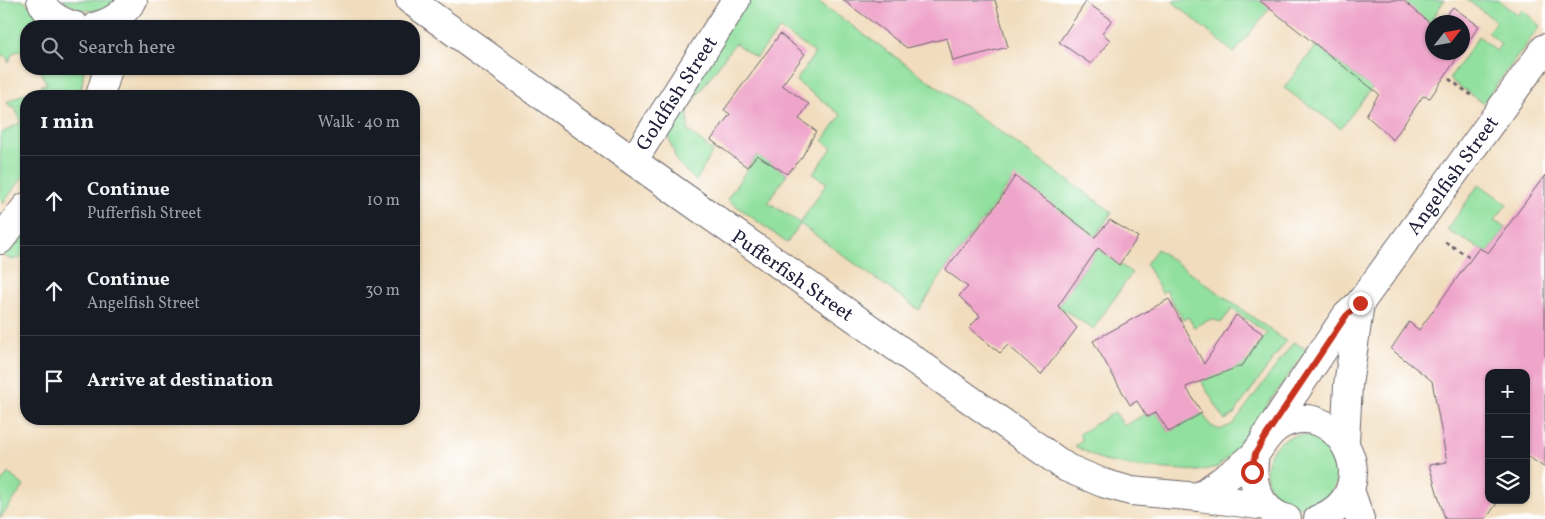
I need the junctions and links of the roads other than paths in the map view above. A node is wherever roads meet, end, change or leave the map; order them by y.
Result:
1 (410, 0) edge
2 (736, 0) edge
3 (38, 2) edge
4 (126, 13) edge
5 (60, 20) edge
6 (114, 20) edge
7 (1545, 48) edge
8 (633, 161) junction
9 (20, 215) edge
10 (0, 240) edge
11 (1360, 303) junction
12 (1345, 442) junction
13 (1260, 446) junction
14 (1350, 490) junction
15 (1199, 497) junction
16 (1279, 515) edge
17 (1318, 519) edge
18 (1360, 519) edge

1 - 8 street, Pufferfish Street
2 - 8 street, Goldfish Street
3 - 5 street
4 - 6 street
7 - 11 street, Angelfish Street
8 - 15 street, Pufferfish Street
9 - 10 street
11 - 12 street, Angelfish Street
11 - 13 street, Angelfish Street
12 - 13 street
12 - 14 street
13 - 15 street
13 - 16 street, Pufferfish Street
14 - 17 street
14 - 18 street
15 - 16 street, Pufferfish Street

